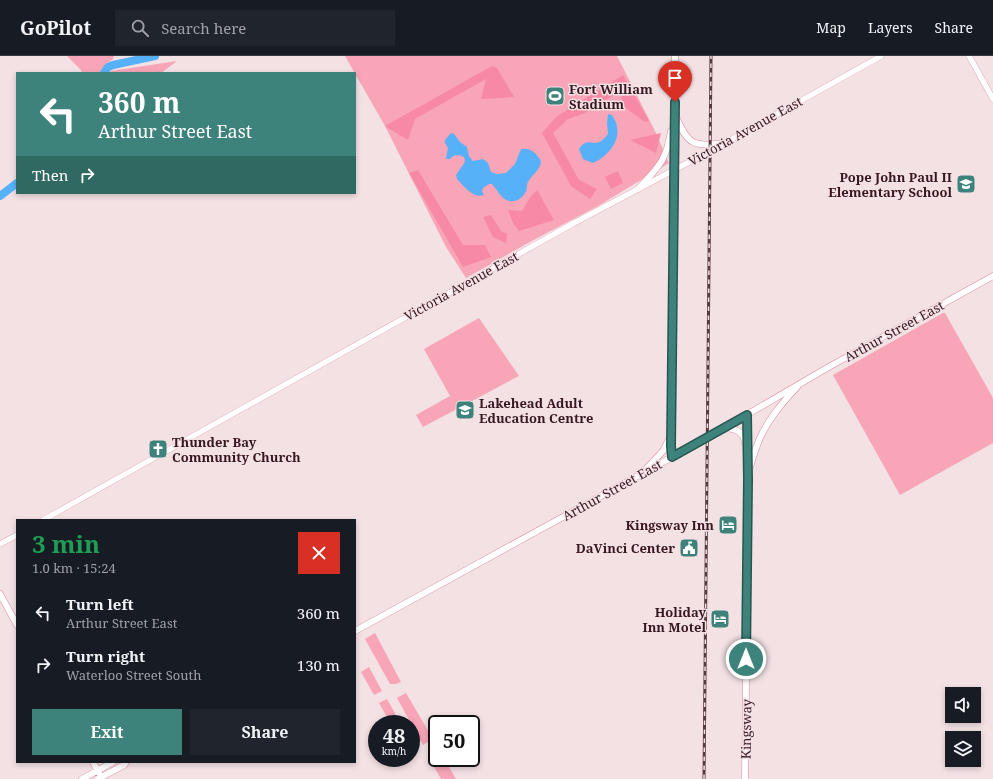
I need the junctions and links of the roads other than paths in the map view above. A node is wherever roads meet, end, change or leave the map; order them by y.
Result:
1 (675, 56) edge
2 (881, 56) edge
3 (969, 56) edge
4 (993, 99) edge
5 (674, 114) junction
6 (725, 143) junction
7 (674, 170) junction
8 (638, 189) junction
9 (993, 276) edge
10 (801, 382) junction
11 (747, 415) junction
12 (721, 430) junction
13 (671, 434) junction
14 (672, 457) junction
15 (748, 473) junction
16 (638, 475) junction
17 (45, 519) edge
18 (16, 536) edge
19 (0, 544) edge
20 (0, 594) edge
21 (16, 623) edge
22 (356, 630) edge
23 (94, 763) edge
24 (111, 763) edge
25 (125, 763) edge
26 (98, 770) junction
27 (101, 778) edge
28 (82, 779) edge
29 (745, 779) edge

1 - 5 main road
2 - 6 street, Victoria Avenue East
3 - 4 street
5 - 6 main road
5 - 7 main road
5 - 8 main road
6 - 7 street, Victoria Avenue East
7 - 8 street, Victoria Avenue East
7 - 13 main road
8 - 17 street, Victoria Avenue East
9 - 10 main road, Arthur Street East
10 - 11 main road, Arthur Street East
10 - 15 main road
11 - 12 main road, Arthur Street East
11 - 15 main road, Kingsway
12 - 14 main road, Arthur Street East
12 - 15 main road
13 - 14 main road
13 - 16 main road
14 - 16 main road, Arthur Street East
15 - 29 main road, Kingsway
16 - 22 main road, Arthur Street East
18 - 19 street
20 - 21 main road
23 - 26 main road
24 - 26 main road
25 - 27 main road
26 - 27 main road
26 - 28 main road

